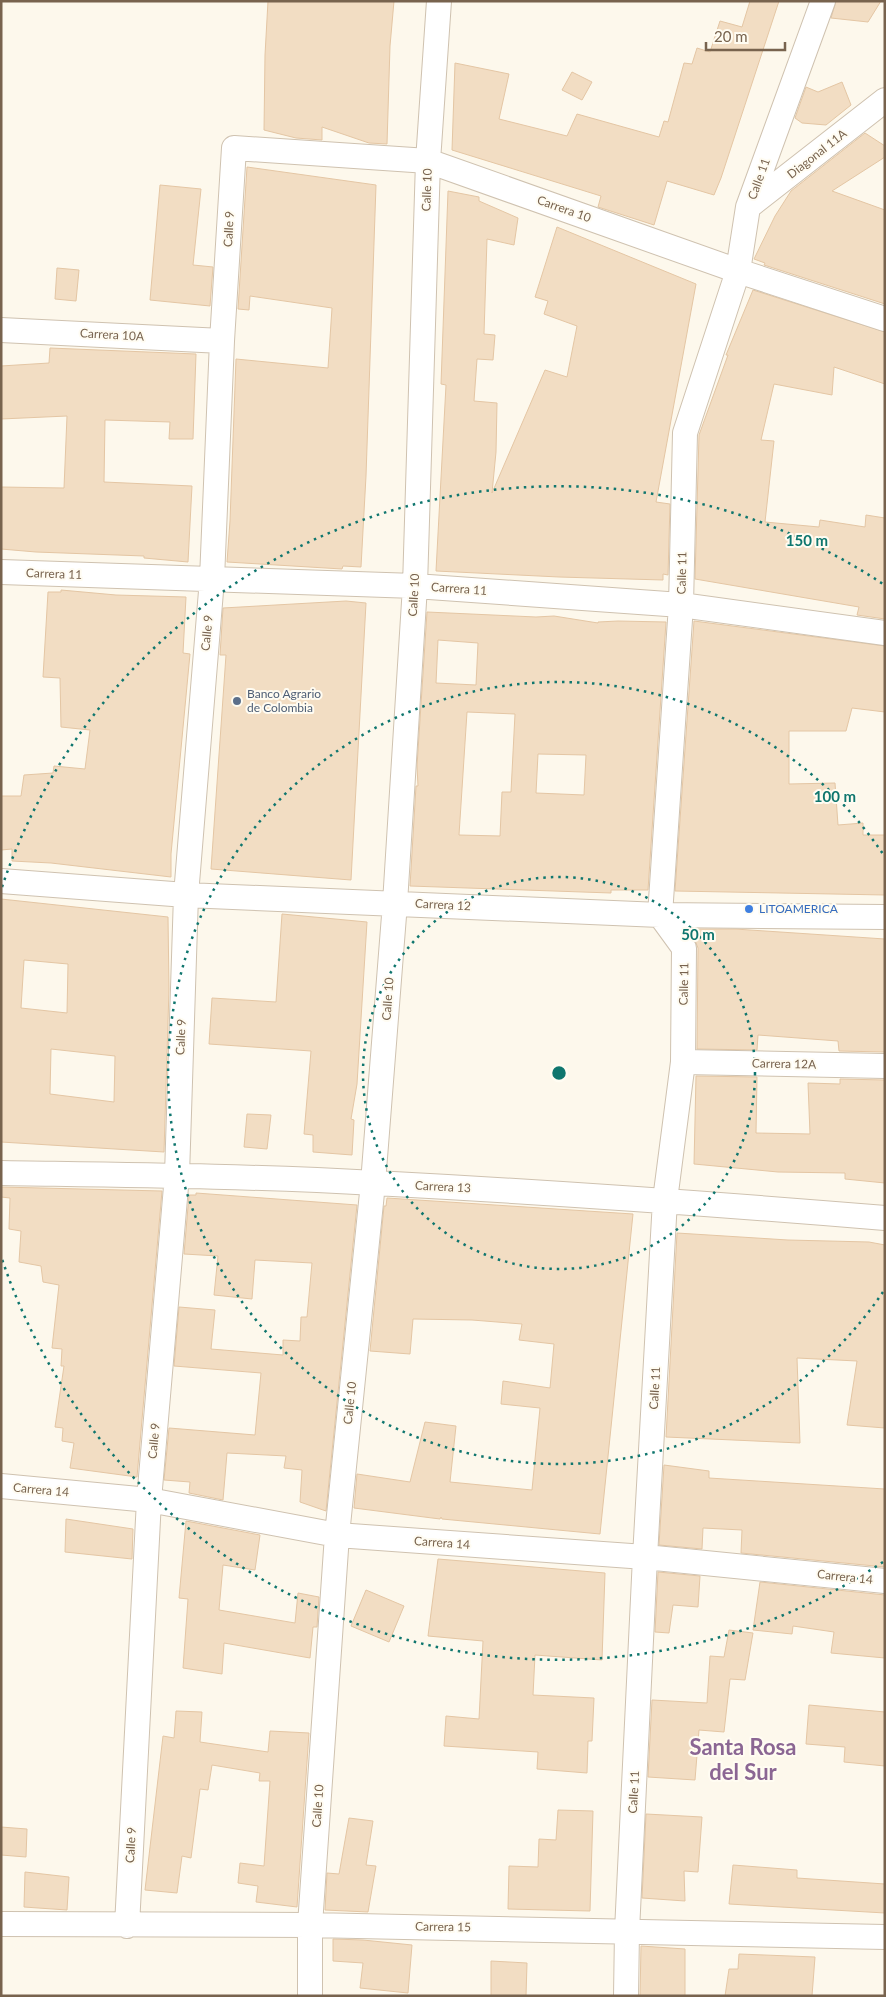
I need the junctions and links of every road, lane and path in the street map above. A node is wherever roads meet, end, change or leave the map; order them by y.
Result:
1 (440, 1) edge
2 (823, 1) edge
3 (885, 100) edge
4 (234, 148) joint
5 (428, 161) junction
6 (748, 207) junction
7 (738, 271) junction
8 (885, 319) edge
9 (1, 330) edge
10 (222, 341) junction
11 (1, 572) edge
12 (212, 579) junction
13 (415, 586) junction
14 (681, 605) junction
15 (885, 633) edge
16 (1, 880) edge
17 (186, 895) junction
18 (395, 903) junction
19 (660, 915) junction
20 (885, 917) edge
21 (683, 1062) junction
22 (885, 1066) edge
23 (1, 1173) edge
24 (177, 1175) junction
25 (373, 1182) junction
26 (665, 1200) junction
27 (885, 1218) edge
28 (1, 1486) edge
29 (149, 1500) junction
30 (337, 1536) junction
31 (645, 1558) junction
32 (885, 1581) edge
33 (1, 1924) edge
34 (310, 1925) junction
35 (127, 1926) junction
36 (627, 1931) junction
37 (885, 1937) edge
38 (310, 1996) edge
39 (626, 1996) edge

1 - 5 street, Calle 10
2 - 6 street, Calle 11
3 - 6 street, Diagonal 11A
4 - 5 street, Carrera 10
4 - 10 street, Calle 9
5 - 7 street, Carrera 10
5 - 13 street, Calle 10
6 - 7 street, Calle 11
7 - 8 street, Carrera 10
7 - 14 street, Calle 11
9 - 10 street, Carrera 10A
10 - 12 street, Calle 9
11 - 12 street, Carrera 11
12 - 13 street, Carrera 11
12 - 17 street, Calle 9
13 - 14 street, Carrera 11
13 - 18 street, Calle 10
14 - 15 street, Carrera 11
14 - 19 street, Calle 11
16 - 17 street, Carrera 12
17 - 18 street, Carrera 12
17 - 24 street, Calle 9
18 - 19 street, Carrera 12
18 - 25 street, Calle 10
19 - 20 street, Carrera 12
19 - 21 street, Calle 11
21 - 22 street, Carrera 12A
21 - 26 street, Calle 11
23 - 24 street, Carrera 13
24 - 25 street, Carrera 13
24 - 29 street, Calle 9
25 - 26 street, Carrera 13
25 - 30 street, Calle 10
26 - 27 street, Carrera 13
26 - 31 street, Calle 11
28 - 29 street, Carrera 14
29 - 30 street, Carrera 14
29 - 35 street, Calle 9
30 - 31 street, Carrera 14
30 - 34 street, Calle 10
31 - 32 street, Carrera 14
31 - 36 street, Calle 11
33 - 35 street, Carrera 15
34 - 35 street, Carrera 15
34 - 36 street, Carrera 15
34 - 38 street, Calle 10
36 - 37 street, Carrera 15
36 - 39 street, Calle 11

